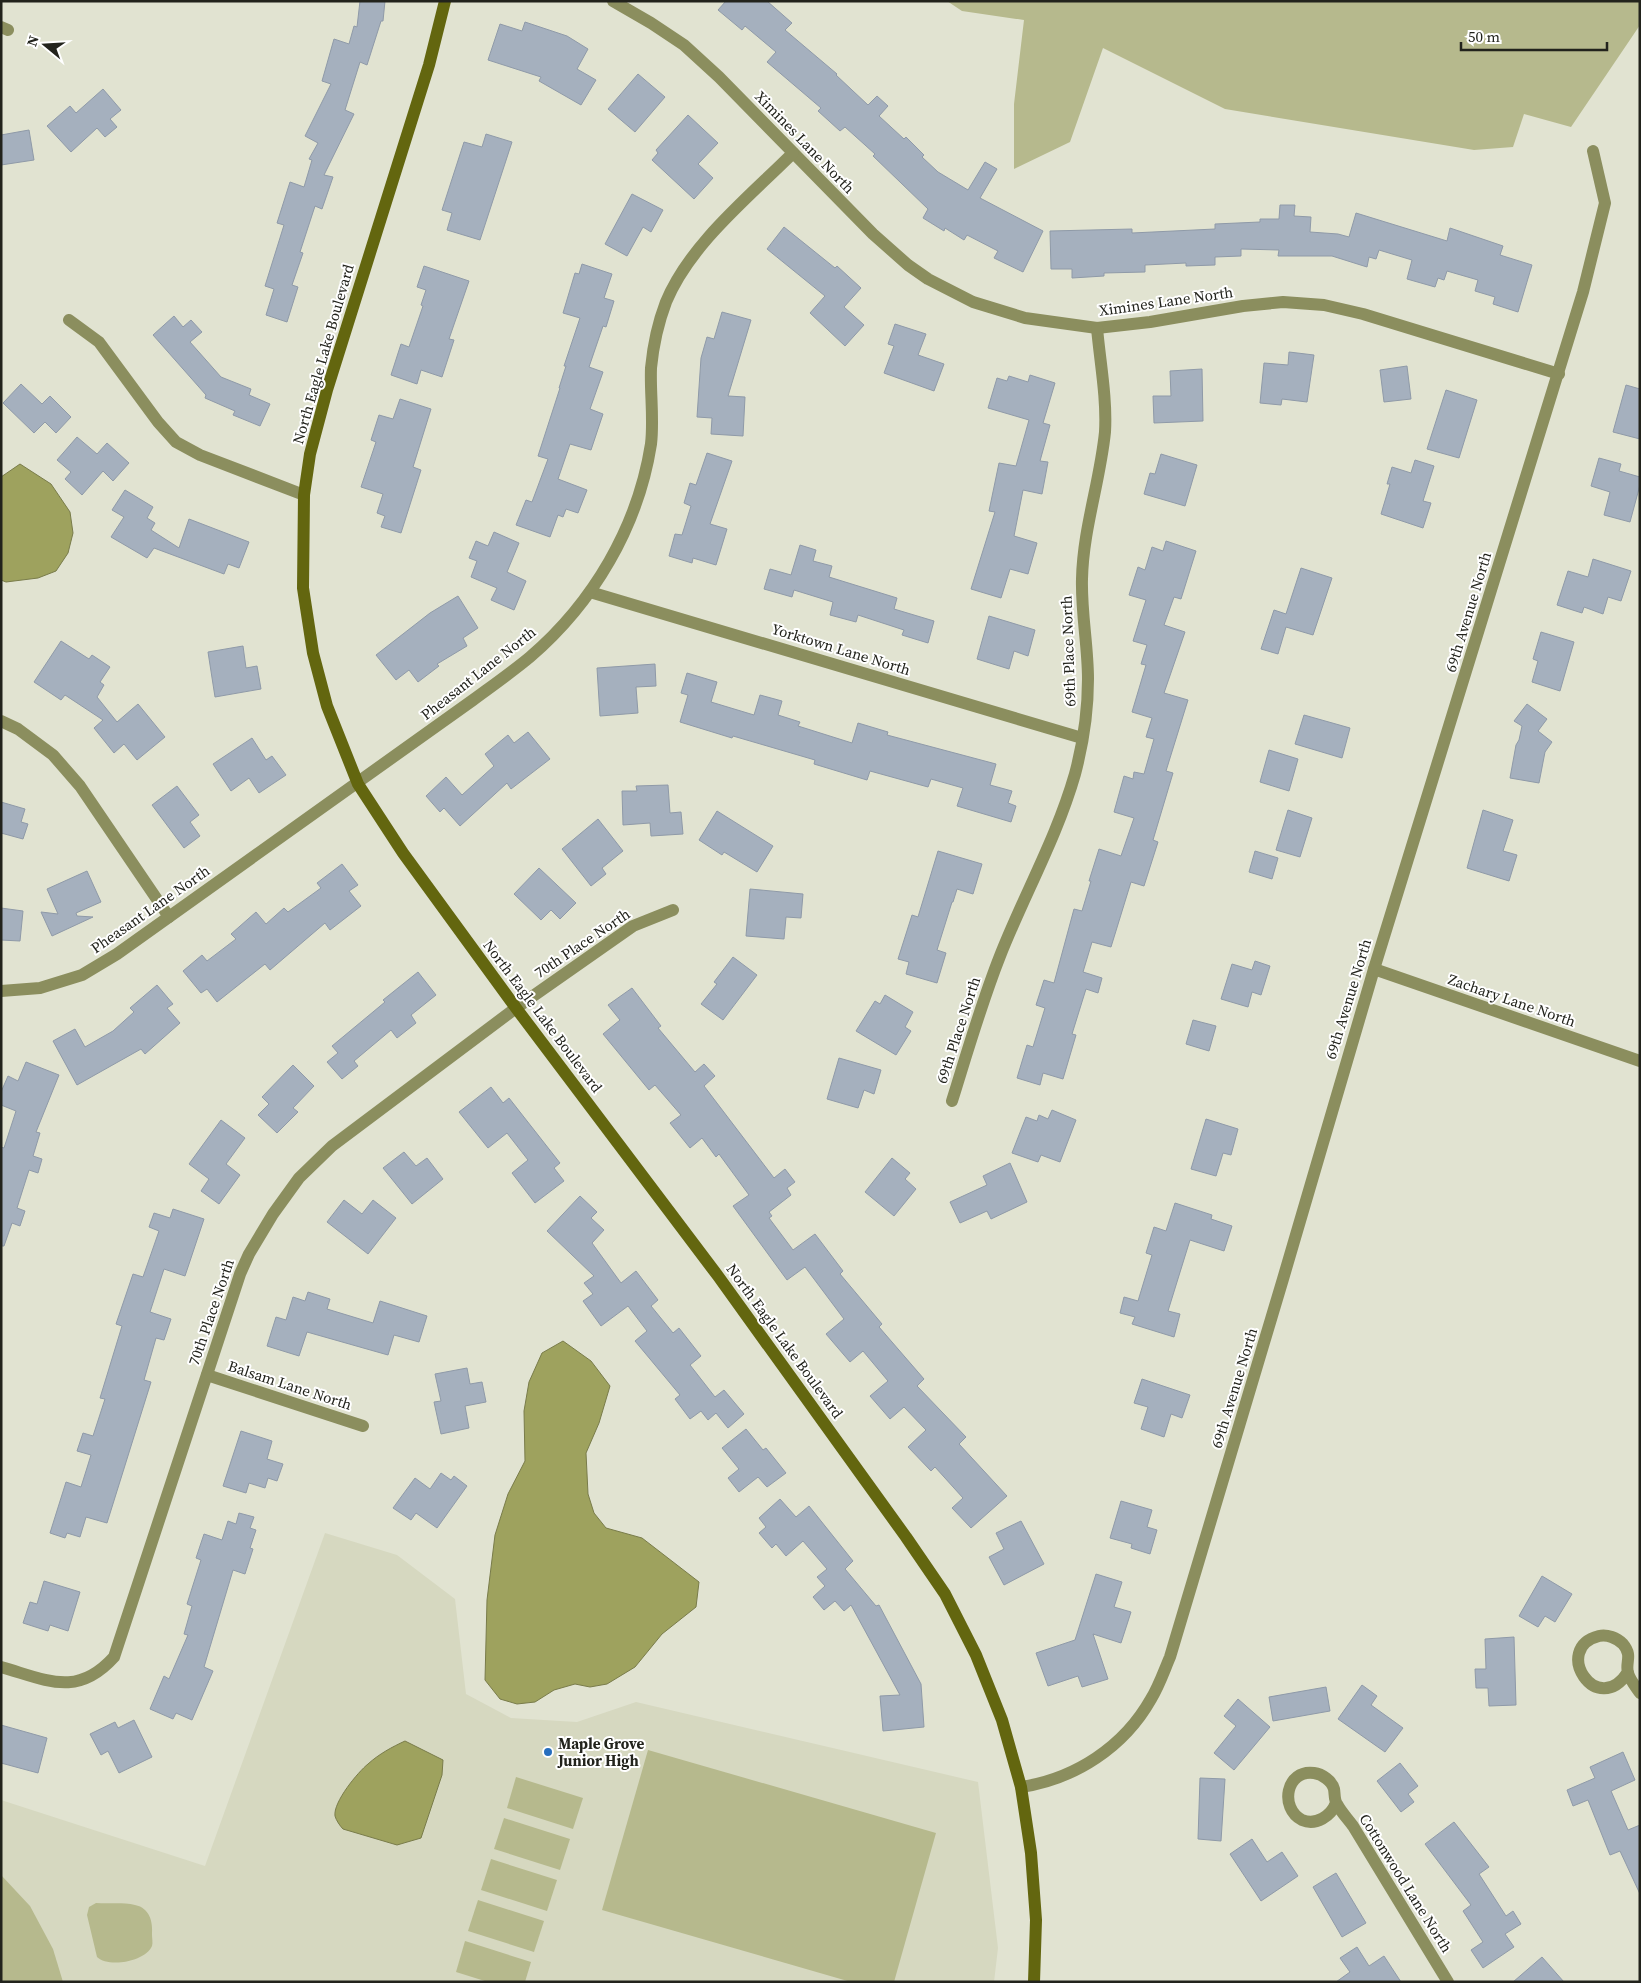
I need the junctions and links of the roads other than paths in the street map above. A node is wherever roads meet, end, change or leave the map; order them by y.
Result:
1 (445, 1) edge
2 (613, 1) edge
3 (1593, 151) dead end
4 (793, 153) junction
5 (69, 320) dead end
6 (1097, 328) junction
7 (1559, 374) junction
8 (304, 495) junction
9 (590, 592) junction
10 (1, 721) edge
11 (1082, 738) junction
12 (358, 784) junction
13 (673, 910) dead end
14 (169, 917) junction
15 (1374, 969) junction
16 (1, 991) edge
17 (516, 1008) junction
18 (1640, 1061) edge
19 (952, 1101) dead end
20 (207, 1375) junction
21 (363, 1426) dead end
22 (1, 1667) edge
23 (1628, 1672) junction
24 (1640, 1693) edge
25 (1021, 1787) junction
26 (1336, 1803) dead end
27 (1034, 1982) edge
28 (1448, 1982) edge

1 - 8 street, North Eagle Lake Boulevard
2 - 4 street, Ximines Lane North
3 - 7 street, 69th Avenue North
4 - 6 street, Ximines Lane North
4 - 9 street, Pheasant Lane North
5 - 8 street
6 - 7 street, Ximines Lane North
6 - 11 street, 69th Place North
7 - 15 street, 69th Avenue North
8 - 12 street, North Eagle Lake Boulevard
9 - 11 street, Yorktown Lane North
9 - 12 street, Pheasant Lane North
10 - 14 street
11 - 19 street, 69th Place North
12 - 14 street, Pheasant Lane North
12 - 17 street, North Eagle Lake Boulevard
13 - 17 street, 70th Place North
14 - 16 street, Pheasant Lane North
15 - 18 street, Zachary Lane North
15 - 25 street, 69th Avenue North
17 - 20 street, 70th Place North
17 - 25 street, North Eagle Lake Boulevard
20 - 21 street, Balsam Lane North
20 - 22 street, 70th Place North
23 - 23 street
23 - 24 street
25 - 27 street, North Eagle Lake Boulevard
26 - 28 street, Cottonwood Lane North

